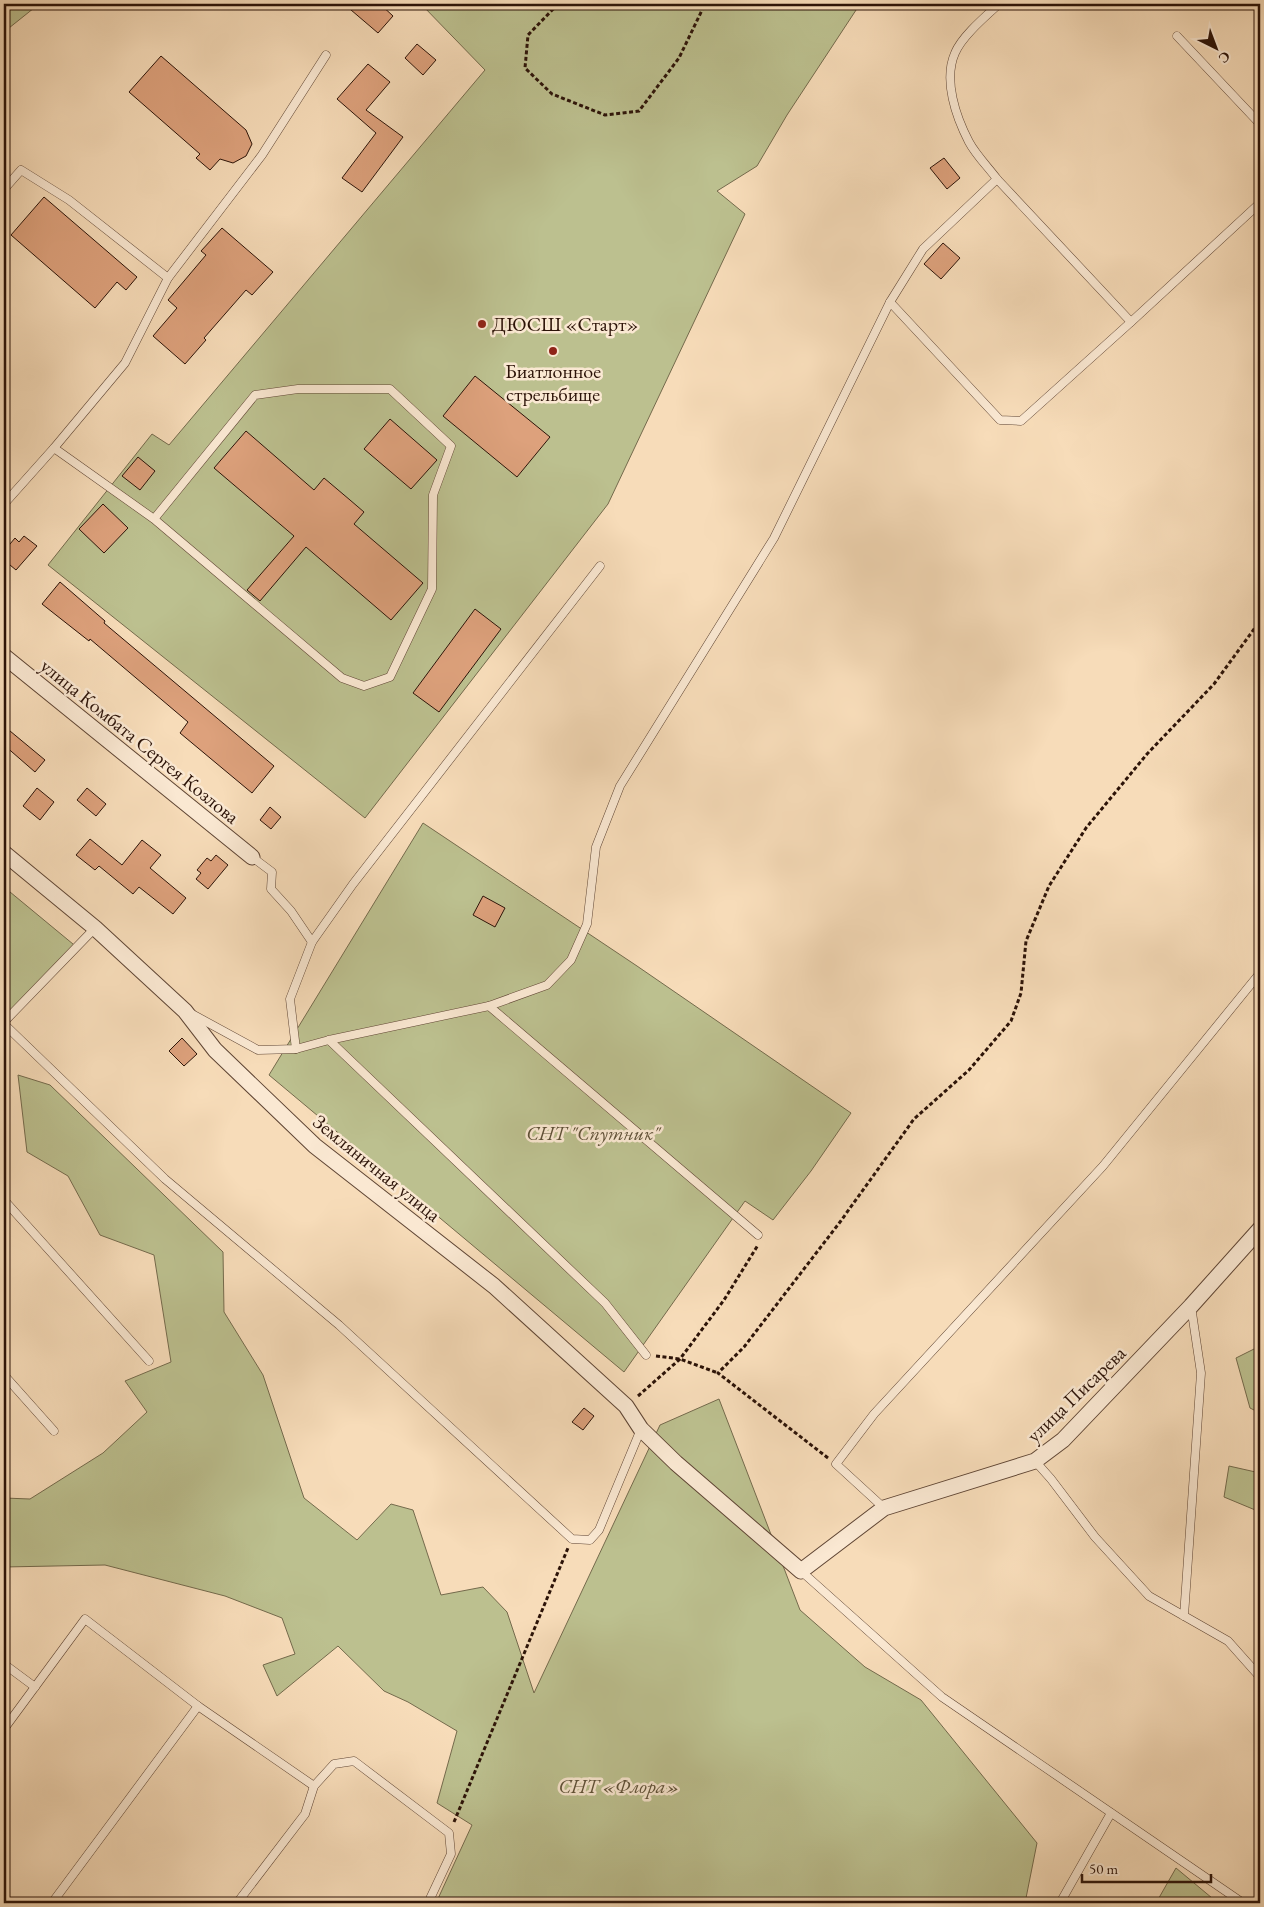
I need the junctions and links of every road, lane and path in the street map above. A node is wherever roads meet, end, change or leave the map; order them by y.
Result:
1 (558, 4) edge
2 (705, 4) edge
3 (999, 4) edge
4 (1177, 36) dead end
5 (326, 55) dead end
6 (1260, 124) edge
7 (997, 179) junction
8 (4, 196) edge
9 (1260, 203) edge
10 (168, 278) junction
11 (890, 302) junction
12 (1131, 322) junction
13 (54, 448) junction
14 (4, 504) edge
15 (154, 519) junction
16 (600, 566) dead end
17 (1260, 621) edge
18 (4, 656) edge
19 (4, 852) edge
20 (252, 857) joint
21 (95, 928) junction
22 (312, 942) junction
23 (1260, 973) edge
24 (489, 1006) junction
25 (186, 1011) junction
26 (4, 1023) edge
27 (329, 1040) junction
28 (296, 1049) junction
29 (4, 1200) edge
30 (1260, 1228) edge
31 (758, 1235) joint
32 (1191, 1306) junction
33 (646, 1355) joint
34 (680, 1359) junction
35 (149, 1361) dead end
36 (718, 1373) junction
37 (4, 1375) edge
38 (626, 1406) junction
39 (641, 1429) junction
40 (54, 1431) dead end
41 (1035, 1461) junction
42 (836, 1464) junction
43 (884, 1508) junction
44 (572, 1539) junction
45 (802, 1571) junction
46 (1184, 1616) junction
47 (4, 1664) edge
48 (1260, 1677) edge
49 (34, 1687) junction
50 (198, 1706) junction
51 (4, 1729) edge
52 (314, 1786) junction
53 (1111, 1813) junction
54 (449, 1833) junction
55 (52, 1903) edge
56 (238, 1903) edge
57 (428, 1903) edge
58 (1060, 1903) edge
59 (1243, 1903) edge

1 - 2 path
3 - 7 lane
4 - 6 lane
5 - 10 lane
7 - 11 lane
7 - 12 lane
8 - 10 lane
9 - 12 lane
10 - 13 lane
11 - 12 lane
11 - 24 lane
13 - 14 lane
13 - 15 lane
15 - 15 lane
16 - 22 lane
17 - 36 path
18 - 20 street, улица Комбата Сергея Козлова
19 - 21 street, Земляничная улица
20 - 22 lane
21 - 25 street, Земляничная улица
21 - 26 lane
22 - 28 lane
23 - 42 lane
24 - 27 lane
24 - 31 lane
25 - 28 lane
25 - 38 street, Земляничная улица
26 - 44 lane
27 - 28 lane
27 - 33 lane
29 - 35 lane
30 - 32 street, улица Писарева
31 - 34 path
32 - 41 street, улица Писарева
32 - 46 lane
33 - 34 path
34 - 36 path
34 - 38 path
36 - 42 path
37 - 40 lane
38 - 39 street, Земляничная улица
39 - 44 lane
39 - 45 street, Земляничная улица
41 - 43 street, улица Писарева
41 - 46 lane
42 - 43 lane
43 - 45 street, улица Писарева
44 - 54 path
45 - 53 lane
46 - 48 lane
47 - 49 lane
49 - 50 lane
49 - 51 lane
50 - 52 lane
50 - 55 lane
52 - 54 lane
52 - 56 lane
53 - 58 lane
53 - 59 lane
54 - 57 lane

